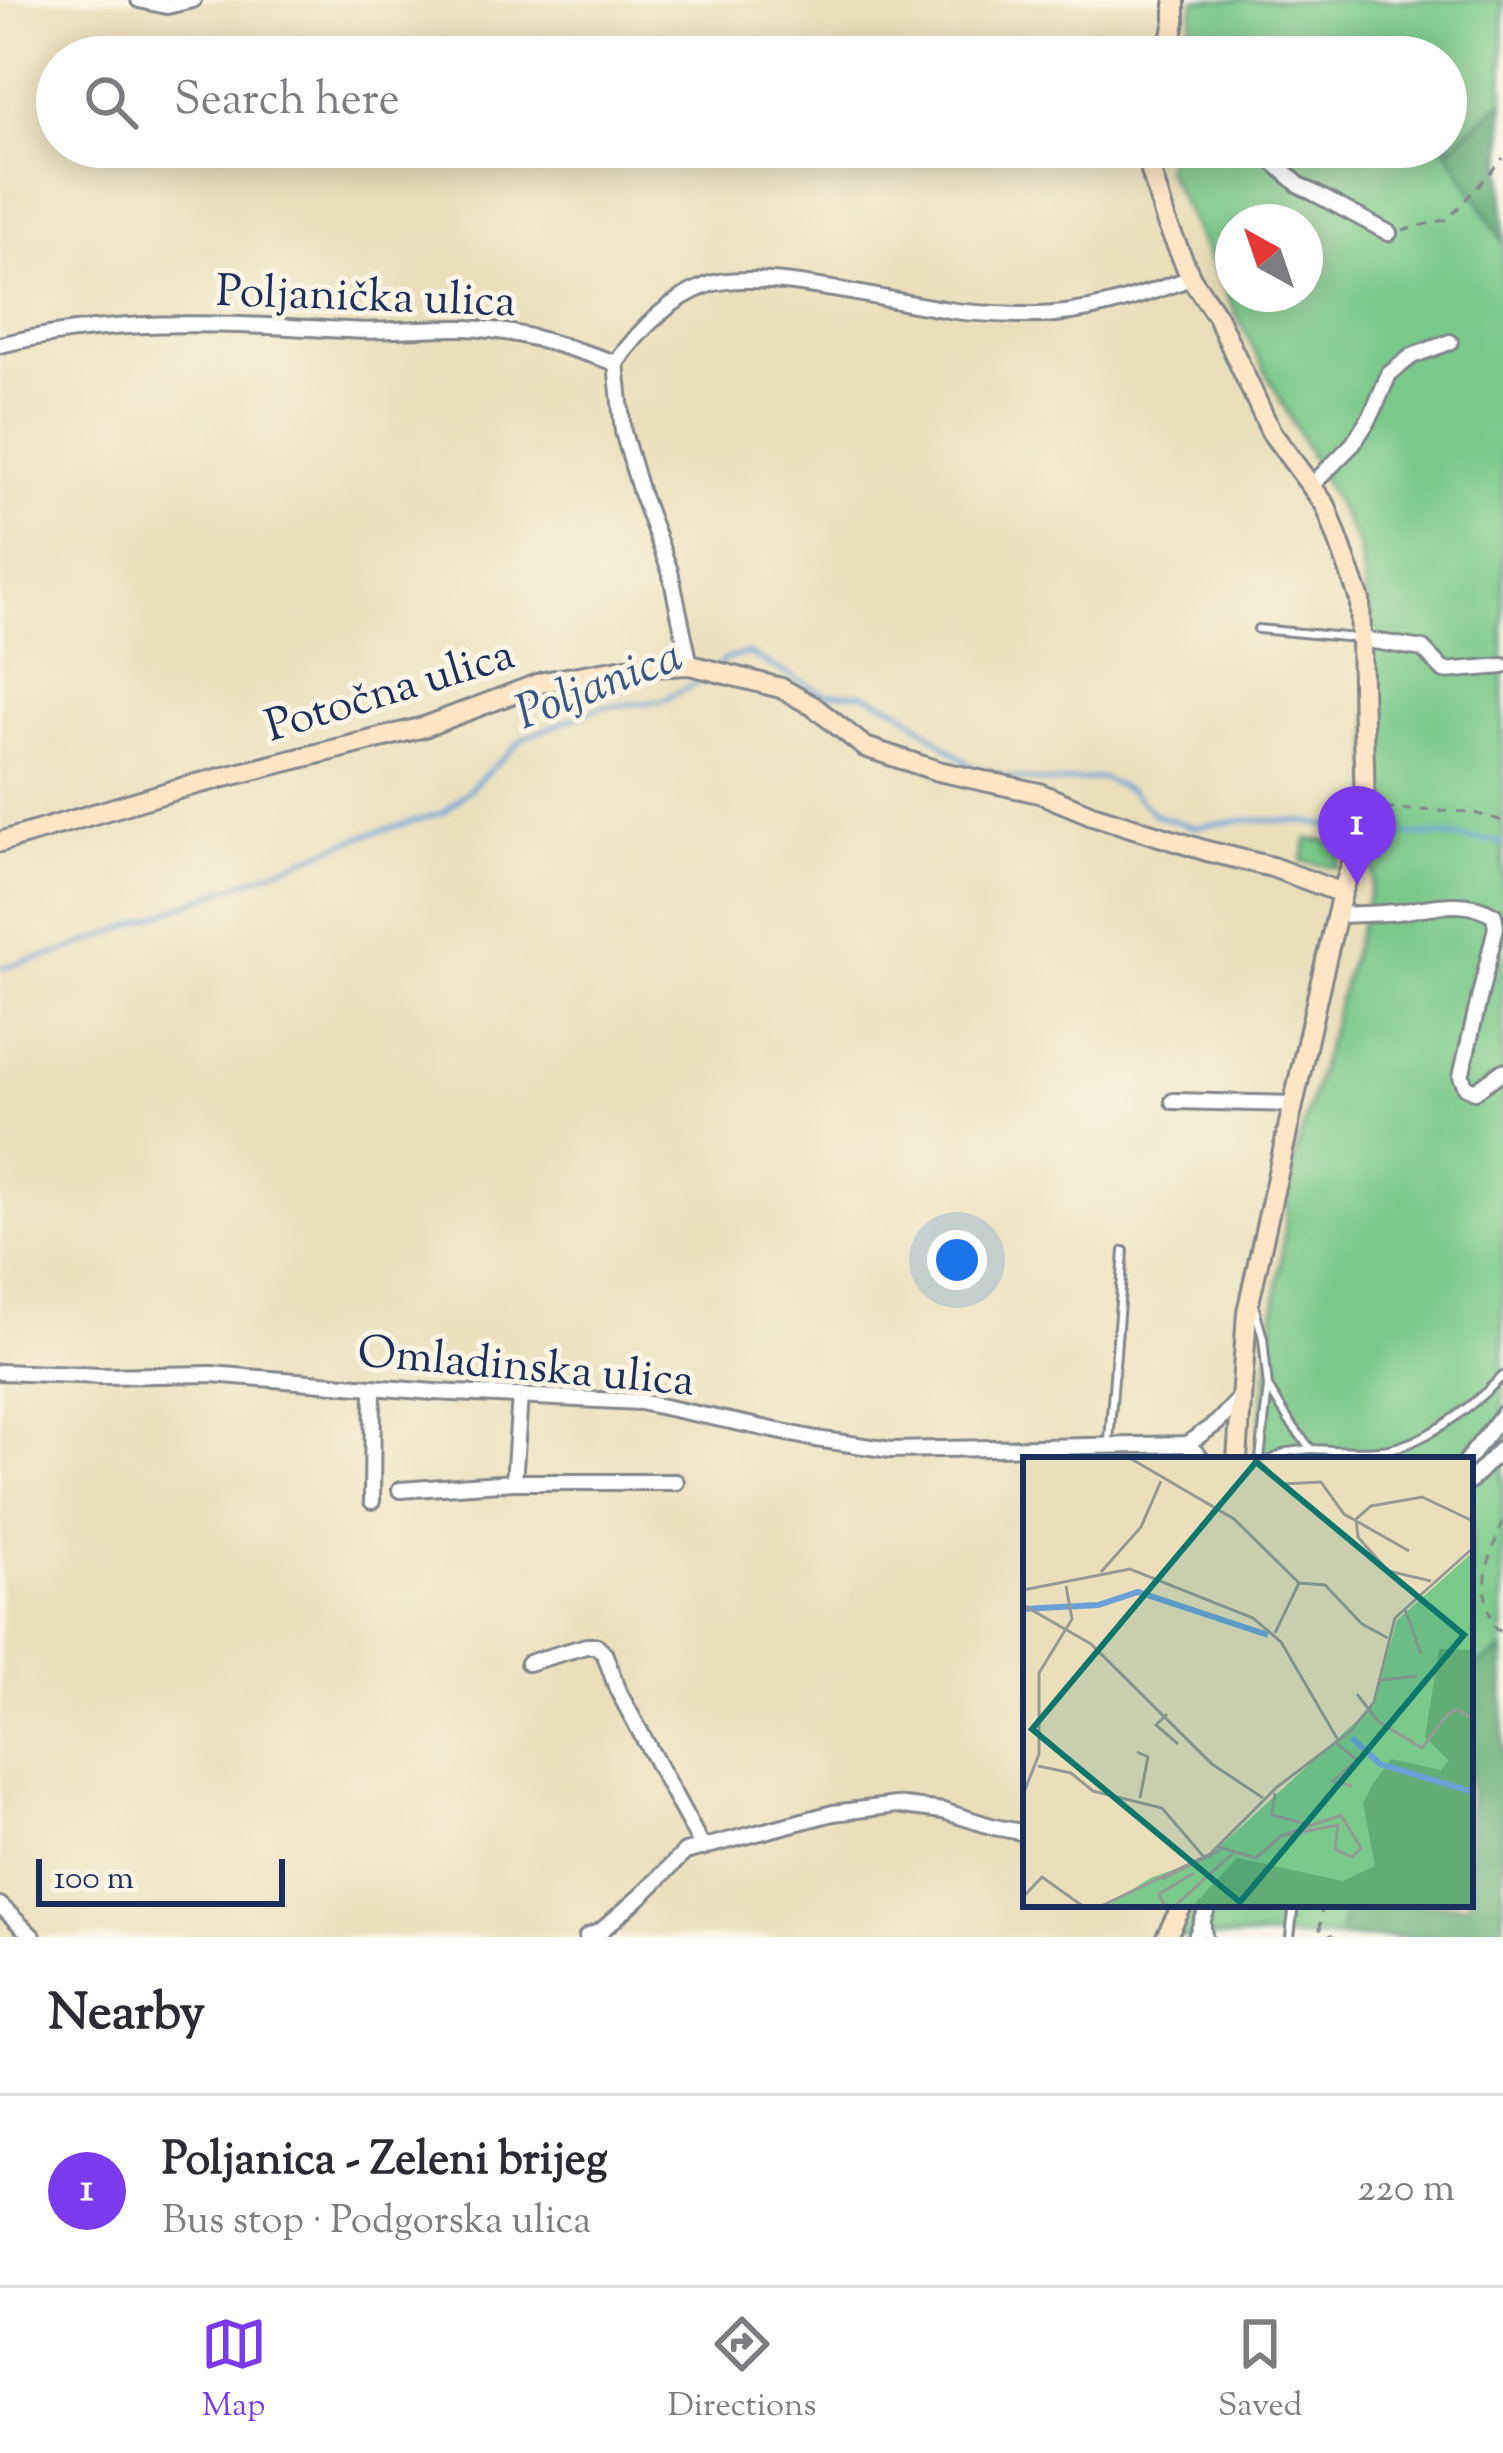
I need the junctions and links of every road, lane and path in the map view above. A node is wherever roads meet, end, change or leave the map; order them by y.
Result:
1 (139, 0) edge
2 (193, 0) edge
3 (1175, 0) edge
4 (1172, 36) edge
5 (1503, 158) edge
6 (1151, 168) edge
7 (1280, 168) edge
8 (1389, 233) joint
9 (1191, 278) junction
10 (1450, 342) dead end
11 (0, 345) edge
12 (616, 363) junction
13 (1312, 485) junction
14 (1258, 629) dead end
15 (1361, 639) junction
16 (696, 666) junction
17 (1503, 666) edge
18 (1364, 814) junction
19 (1503, 821) edge
20 (0, 842) edge
21 (1342, 893) junction
22 (1336, 915) junction
23 (1503, 1071) edge
24 (1173, 1101) dead end
25 (1293, 1105) junction
26 (1124, 1251) dead end
27 (1251, 1294) junction
28 (0, 1372) edge
29 (1503, 1376) edge
30 (373, 1387) junction
31 (1268, 1387) junction
32 (520, 1396) junction
33 (1243, 1396) junction
34 (1503, 1414) edge
35 (1187, 1444) junction
36 (1109, 1445) junction
37 (1503, 1447) edge
38 (1311, 1449) junction
39 (1199, 1457) edge
40 (1237, 1457) edge
41 (1260, 1457) edge
42 (1278, 1457) edge
43 (1469, 1457) edge
44 (1473, 1478) edge
45 (514, 1482) junction
46 (676, 1482) dead end
47 (400, 1490) dead end
48 (372, 1501) dead end
49 (1503, 1522) edge
50 (1503, 1632) edge
51 (528, 1663) dead end
52 (1023, 1832) edge
53 (704, 1847) junction
54 (0, 1904) edge
55 (1181, 1907) edge
56 (1294, 1907) edge
57 (1322, 1907) edge
58 (1207, 1909) edge
59 (33, 1937) edge
60 (587, 1937) edge
61 (1166, 1937) edge
62 (1196, 1937) edge
63 (1208, 1937) edge
64 (1290, 1937) edge
65 (1334, 1937) edge

1 - 2 street
3 - 4 main road
5 - 8 path
6 - 9 main road
7 - 8 street
9 - 12 street
9 - 13 main road
10 - 13 street
11 - 12 street, Poljanička ulica
12 - 16 street
13 - 15 main road
14 - 15 lane
15 - 17 street
15 - 18 main road
16 - 20 main road, Potočna ulica
16 - 21 main road, Potočna ulica
18 - 19 path
18 - 21 main road
21 - 22 main road
22 - 23 street
22 - 25 main road
24 - 25 street
25 - 27 main road
26 - 36 lane
27 - 31 lane
27 - 33 main road
28 - 30 street, Omladinska ulica
29 - 38 lane
30 - 32 street, Omladinska ulica
30 - 48 street
31 - 38 lane
31 - 41 lane
32 - 36 street, Omladinska ulica
32 - 45 street
33 - 35 street
33 - 40 main road
34 - 43 street
35 - 36 street, Omladinska ulica
35 - 39 street
37 - 44 street
38 - 42 lane
45 - 46 street
45 - 47 street
49 - 50 path
51 - 53 street
52 - 53 street
53 - 60 street
54 - 59 street
55 - 61 main road
56 - 64 lane
57 - 65 path
58 - 62 street
58 - 63 lane

